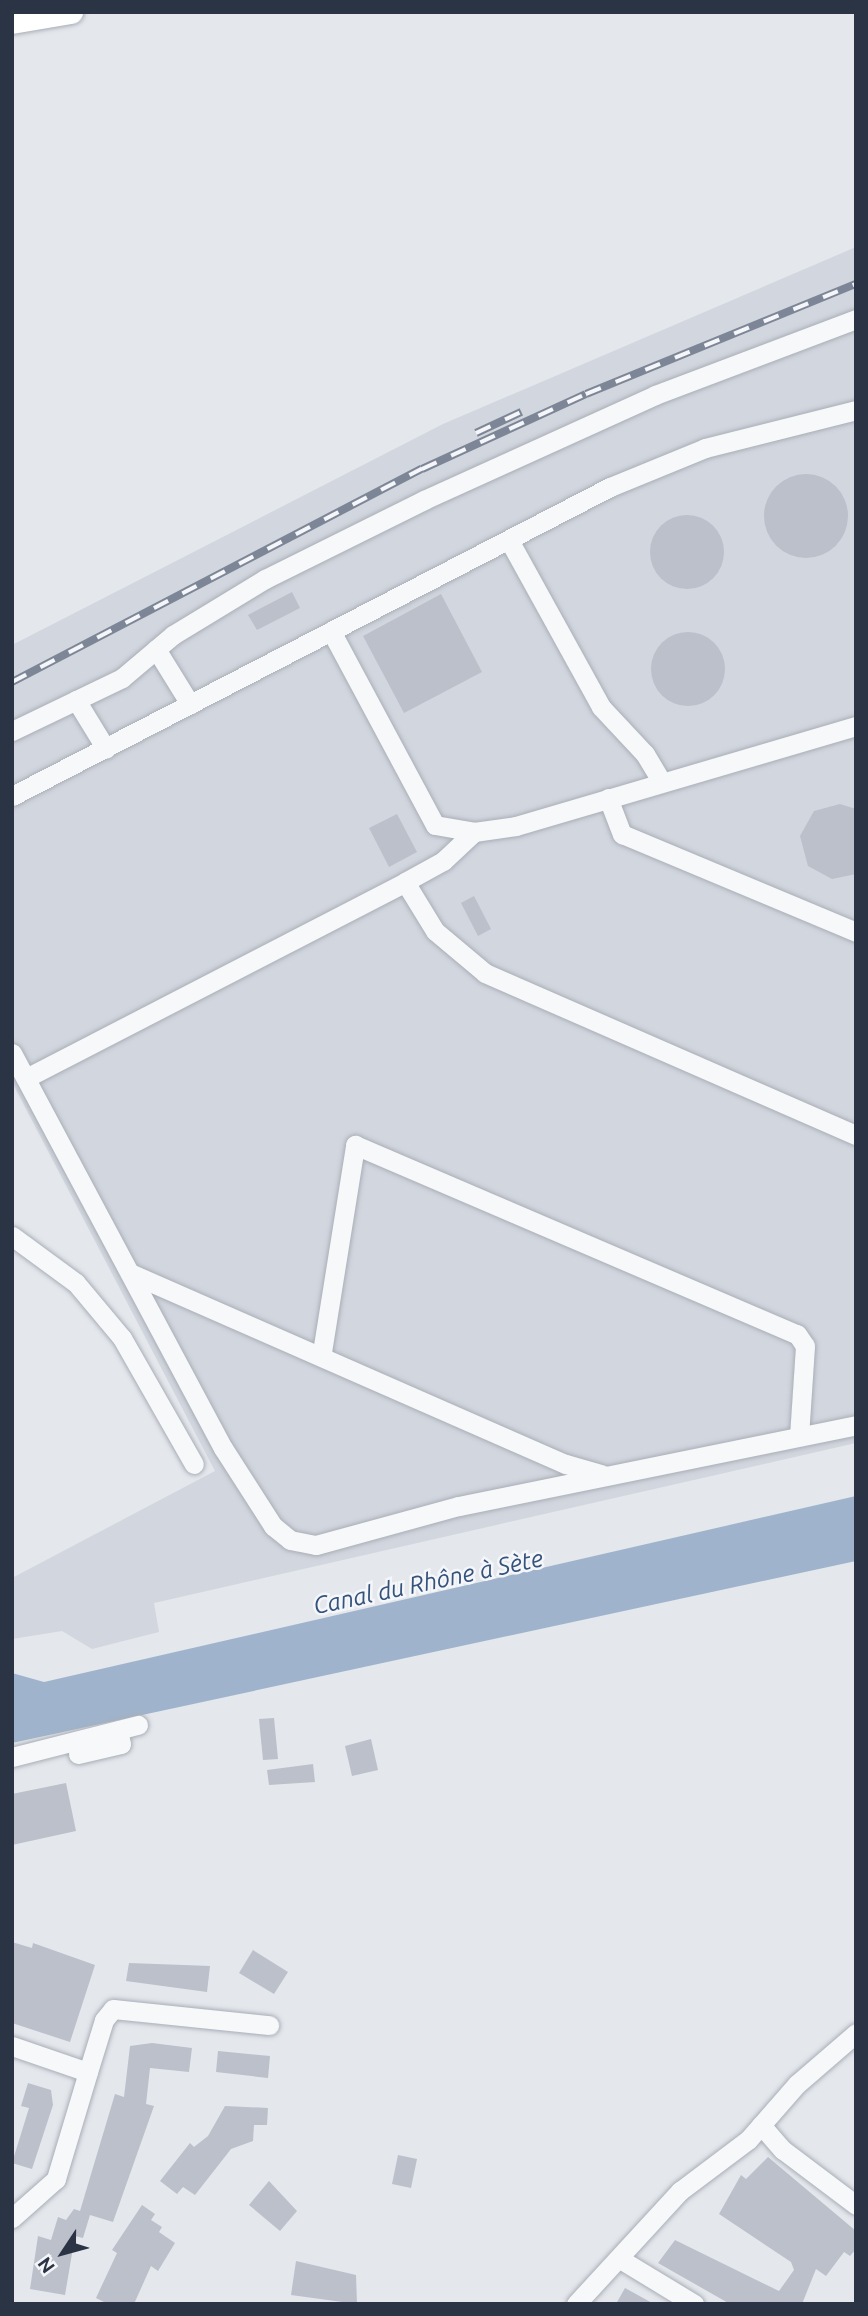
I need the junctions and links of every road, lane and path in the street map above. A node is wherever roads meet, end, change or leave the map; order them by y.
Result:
1 (71, 12) edge
2 (12, 22) edge
3 (856, 319) edge
4 (856, 410) edge
5 (510, 542) junction
6 (331, 631) junction
7 (156, 649) junction
8 (76, 700) junction
9 (190, 704) junction
10 (856, 726) edge
11 (12, 731) edge
12 (106, 749) junction
13 (662, 782) junction
14 (12, 796) edge
15 (608, 798) junction
16 (474, 832) junction
17 (405, 882) junction
18 (856, 932) edge
19 (12, 1053) edge
20 (26, 1078) junction
21 (856, 1136) edge
22 (12, 1236) edge
23 (130, 1273) junction
24 (321, 1352) junction
25 (856, 1425) edge
26 (799, 1436) junction
27 (194, 1464) dead end
28 (606, 1475) junction
29 (138, 1726) dead end
30 (118, 1730) junction
31 (12, 1757) edge
32 (12, 1769) edge
33 (269, 2025) dead end
34 (856, 2033) edge
35 (12, 2046) edge
36 (88, 2072) junction
37 (761, 2125) junction
38 (856, 2205) edge
39 (12, 2218) edge
40 (620, 2259) junction
41 (576, 2304) edge
42 (694, 2304) edge

1 - 2 main road
3 - 7 street
4 - 5 street
5 - 6 street
5 - 13 street
6 - 9 street
6 - 16 street
7 - 8 street
7 - 9 street
8 - 11 street
8 - 12 street
9 - 12 street
10 - 13 street
12 - 14 street
13 - 15 street
15 - 16 street
15 - 18 street
16 - 17 street
17 - 20 street
17 - 21 street
19 - 20 street
20 - 23 street
22 - 27 street
23 - 24 street
23 - 28 street
24 - 26 street
24 - 28 street
25 - 26 street
26 - 28 street
29 - 30 street
30 - 31 street
30 - 32 street
33 - 36 street
34 - 37 street
35 - 36 street
36 - 39 street
37 - 38 street
37 - 40 street
40 - 41 street
40 - 42 street

